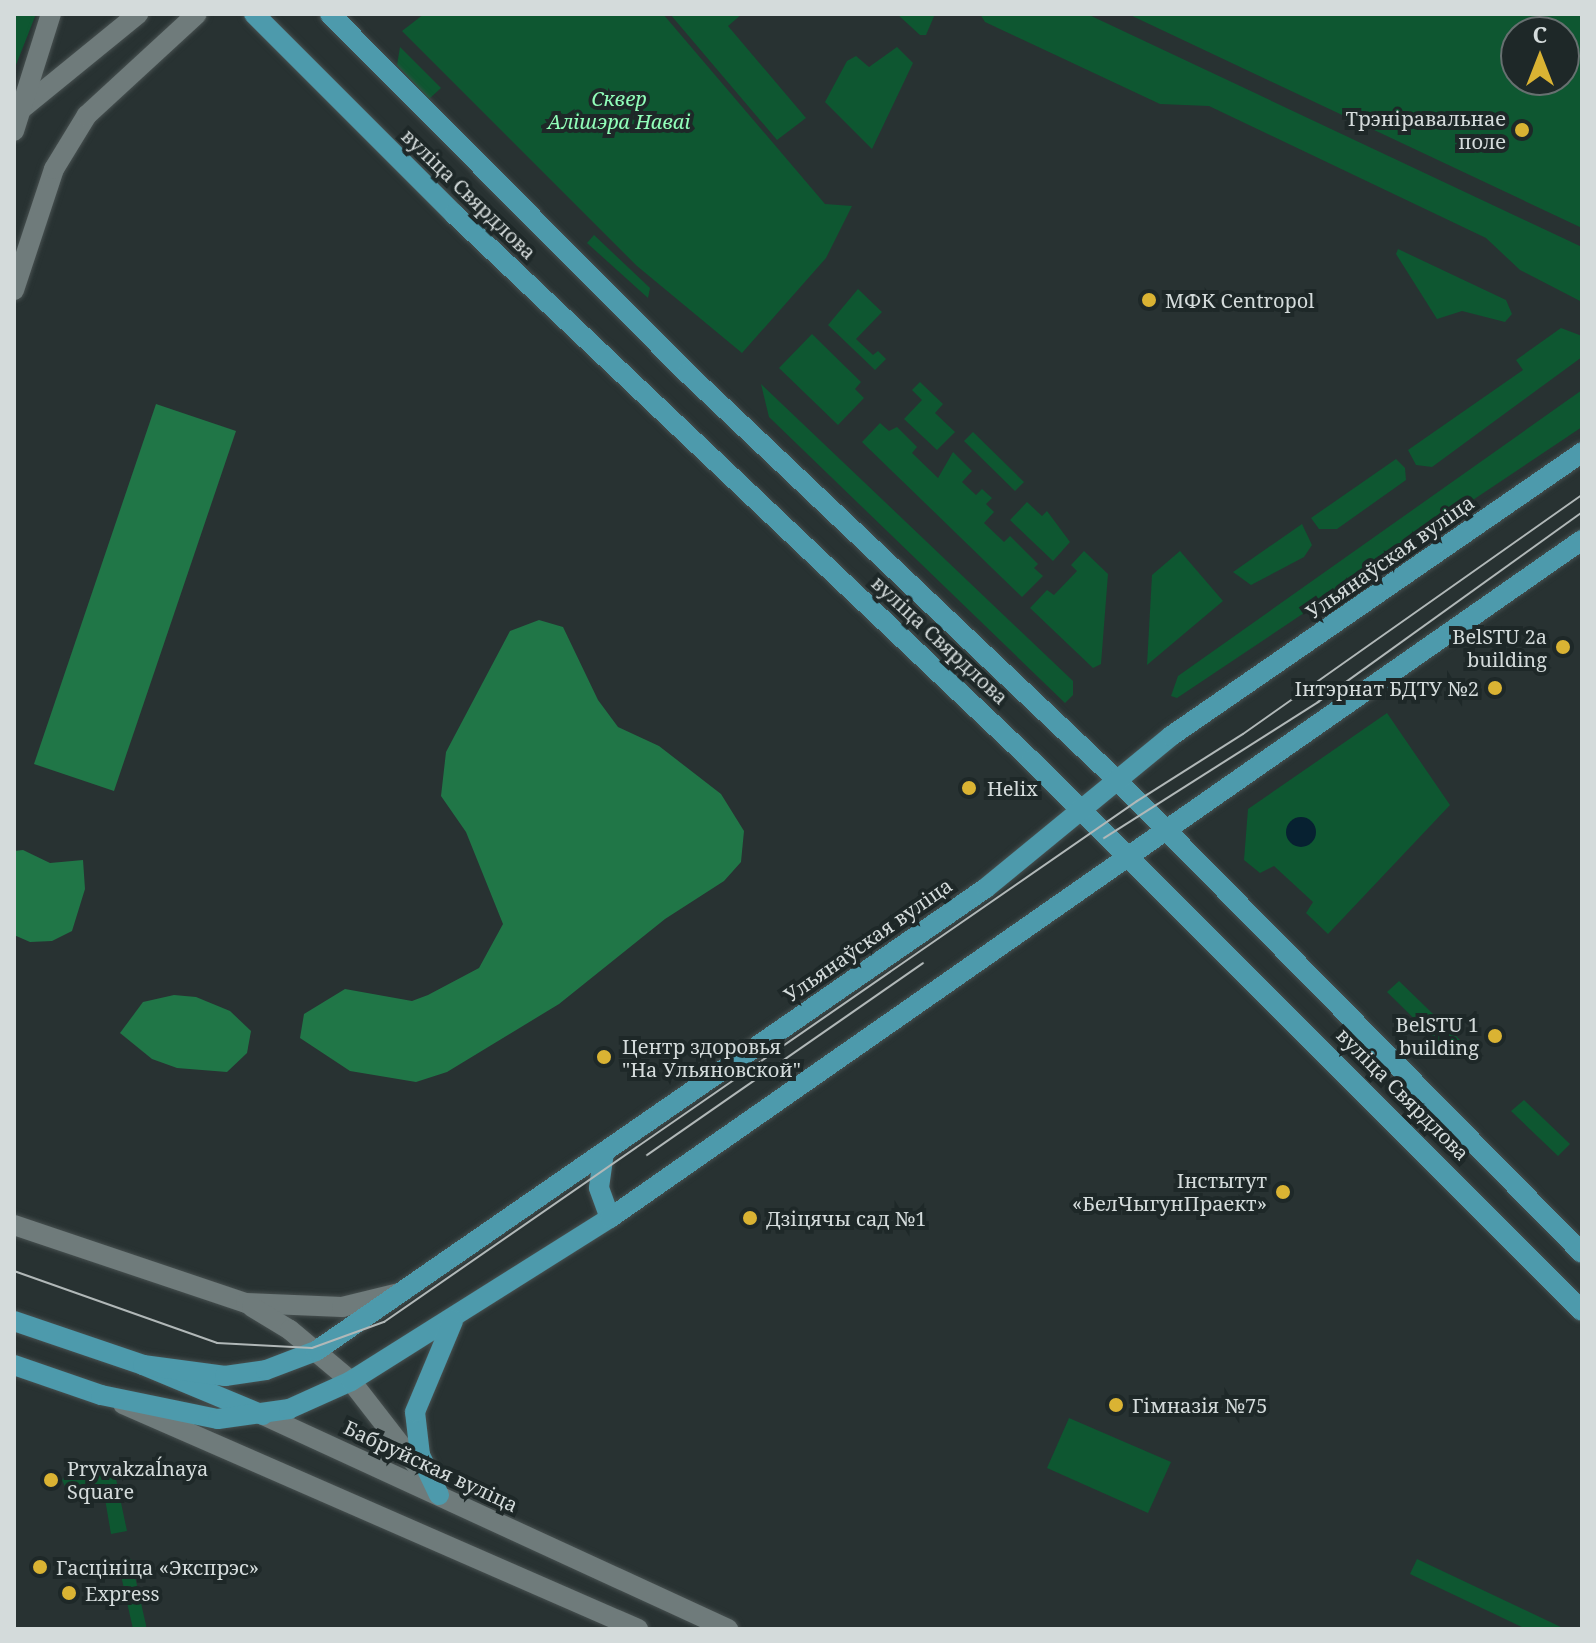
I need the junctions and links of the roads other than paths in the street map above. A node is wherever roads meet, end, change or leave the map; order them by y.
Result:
1 (51, 14) edge
2 (138, 14) edge
3 (197, 14) edge
4 (254, 14) edge
5 (330, 14) edge
6 (17, 121) edge
7 (14, 290) edge
8 (1581, 456) edge
9 (1582, 540) edge
10 (1117, 780) junction
11 (1082, 810) junction
12 (1164, 829) junction
13 (1128, 855) junction
14 (604, 1152) junction
15 (610, 1218) junction
16 (14, 1225) edge
17 (1582, 1253) edge
18 (403, 1292) junction
19 (246, 1303) junction
20 (1582, 1311) edge
21 (14, 1321) edge
22 (453, 1321) junction
23 (316, 1351) junction
24 (14, 1365) edge
25 (143, 1365) junction
26 (351, 1381) junction
27 (101, 1395) junction
28 (263, 1415) junction
29 (439, 1495) junction
30 (638, 1629) edge
31 (728, 1629) edge

1 - 6 main road
2 - 6 main road
3 - 7 main road
4 - 11 main road, вуліца Свярдлова
5 - 10 main road, вуліца Свярдлова
8 - 10 main road, Ульянаўская вуліца
9 - 12 main road
10 - 11 main road, Ульянаўская вуліца
10 - 12 main road, вуліца Свярдлова
11 - 13 main road, вуліца Свярдлова
11 - 14 main road, Ульянаўская вуліца
12 - 13 main road
12 - 17 main road, вуліца Свярдлова
13 - 15 main road
13 - 20 main road, вуліца Свярдлова
14 - 15 main road
14 - 18 main road, Ульянаўская вуліца
15 - 22 main road
16 - 19 main road
18 - 19 main road
18 - 23 main road, Ульянаўская вуліца
19 - 23 main road
21 - 25 main road
22 - 26 main road
22 - 29 main road
23 - 25 main road, Ульянаўская вуліца
23 - 26 main road
24 - 27 main road, Бабруйская вуліца
25 - 28 main road
26 - 28 main road
26 - 29 main road
27 - 28 main road, Бабруйская вуліца
27 - 30 main road, Бабруйская вуліца
28 - 29 main road, Бабруйская вуліца
29 - 31 main road, Бабруйская вуліца

